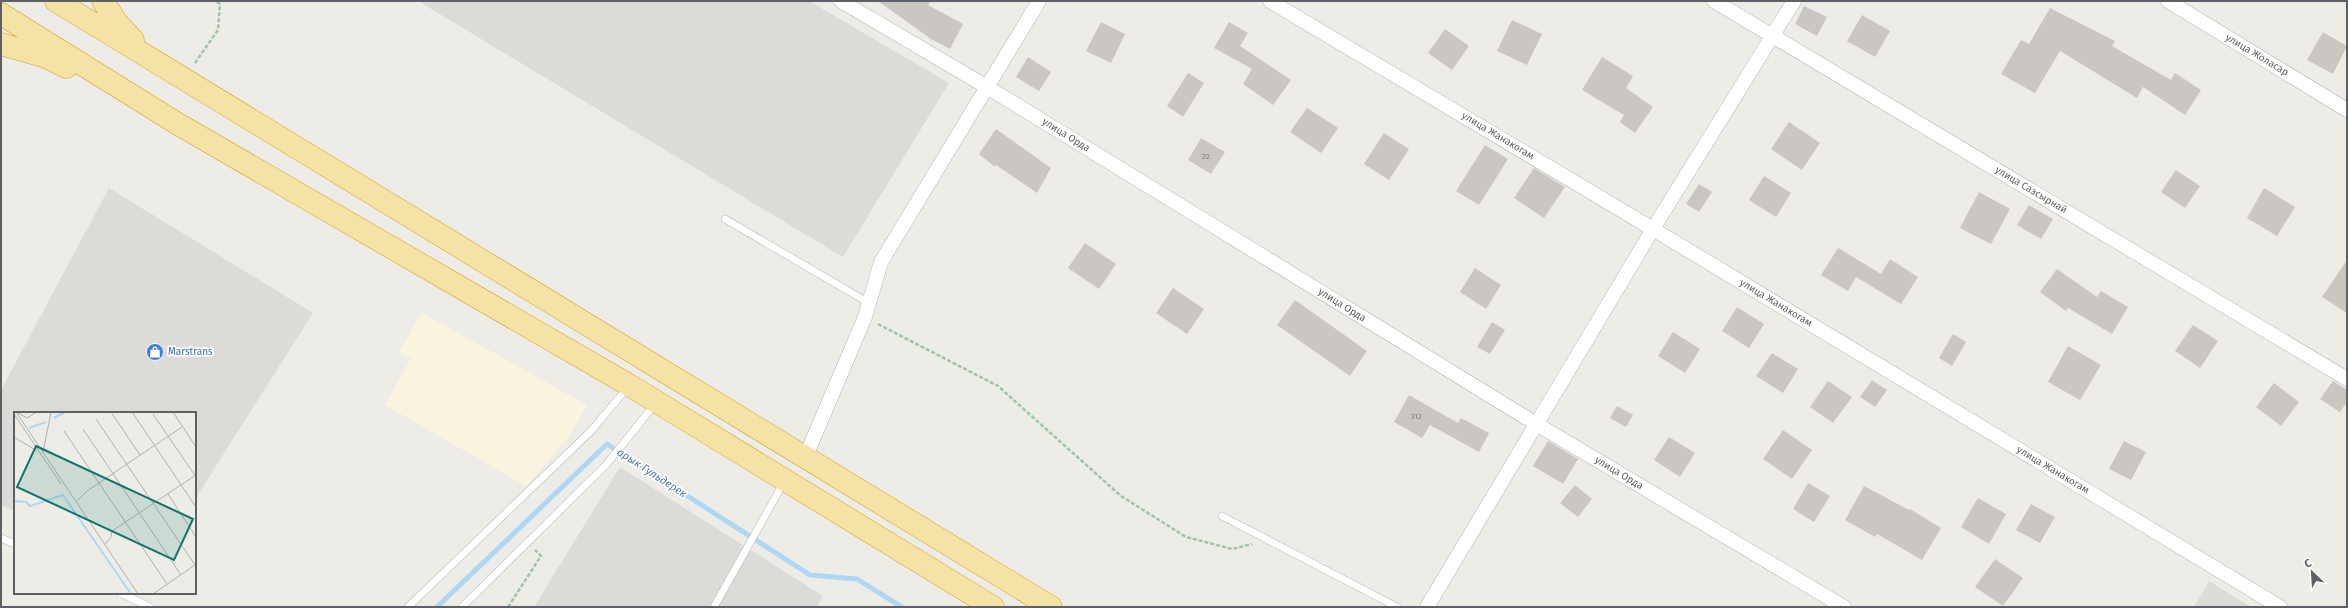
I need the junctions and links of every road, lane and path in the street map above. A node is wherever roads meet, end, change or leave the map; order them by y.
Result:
1 (56, 1) edge
2 (103, 1) edge
3 (215, 1) edge
4 (841, 1) edge
5 (1039, 1) edge
6 (1270, 1) edge
7 (1714, 1) edge
8 (1794, 1) edge
9 (2168, 1) edge
10 (1, 14) edge
11 (1774, 36) junction
12 (1, 44) edge
13 (150, 57) junction
14 (185, 78) junction
15 (987, 87) junction
16 (2347, 110) edge
17 (178, 124) junction
18 (725, 219) dead end
19 (1653, 229) junction
20 (869, 303) junction
21 (865, 317) junction
22 (2347, 379) edge
23 (630, 385) junction
24 (657, 402) junction
25 (1538, 425) junction
26 (805, 458) junction
27 (785, 480) junction
28 (1222, 516) dead end
29 (1, 538) edge
30 (1269, 540) junction
31 (528, 542) junction
32 (14, 544) edge
33 (122, 594) edge
34 (150, 607) edge
35 (408, 607) edge
36 (462, 607) edge
37 (508, 607) edge
38 (714, 607) edge
39 (993, 607) edge
40 (1051, 607) edge
41 (1398, 607) edge
42 (1427, 607) edge
43 (1844, 607) edge
44 (2280, 607) edge

1 - 13 highway
2 - 13 highway
3 - 14 path
4 - 15 street, улица Орда
5 - 15 street
6 - 19 street, улица Жанакогам
7 - 11 street, улица Сазсырнай
8 - 11 street
9 - 16 street, улица Жоласар
10 - 17 highway
11 - 19 street
11 - 22 street, улица Сазсырнай
12 - 17 highway
13 - 14 highway
14 - 26 highway
15 - 20 street
15 - 25 street, улица Орда
17 - 23 highway
18 - 20 lane
19 - 25 street
19 - 44 street, улица Жанакогам
20 - 21 street
21 - 26 street
21 - 30 path
23 - 24 highway
23 - 35 lane
24 - 27 highway
24 - 31 lane
25 - 42 street
25 - 43 street, улица Орда
26 - 40 highway
27 - 38 lane
27 - 39 highway
28 - 30 lane
29 - 32 lane
30 - 41 lane
31 - 36 lane
31 - 37 path
33 - 34 lane

